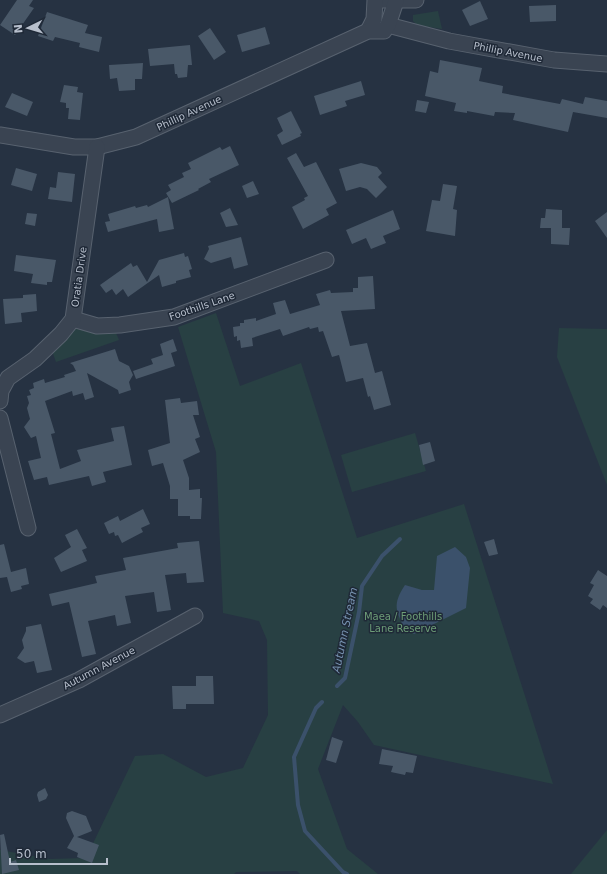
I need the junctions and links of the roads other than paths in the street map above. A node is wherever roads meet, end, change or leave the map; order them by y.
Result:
1 (375, 0) edge
2 (382, 0) edge
3 (396, 0) edge
4 (416, 0) edge
5 (388, 25) junction
6 (368, 31) junction
7 (607, 64) edge
8 (0, 135) edge
9 (97, 147) junction
10 (326, 260) dead end
11 (73, 319) junction
12 (0, 401) edge
13 (0, 418) edge
14 (28, 528) dead end
15 (195, 616) dead end
16 (0, 715) edge

1 - 6 street
2 - 3 street
3 - 4 street
3 - 5 street
5 - 6 street, Phillip Avenue
5 - 7 street, Phillip Avenue
6 - 9 street, Phillip Avenue
8 - 9 street, Phillip Avenue
9 - 11 street, Oratia Drive
10 - 11 street, Foothills Lane
11 - 12 street, Oratia Drive
13 - 14 street
15 - 16 street, Autumn Avenue

